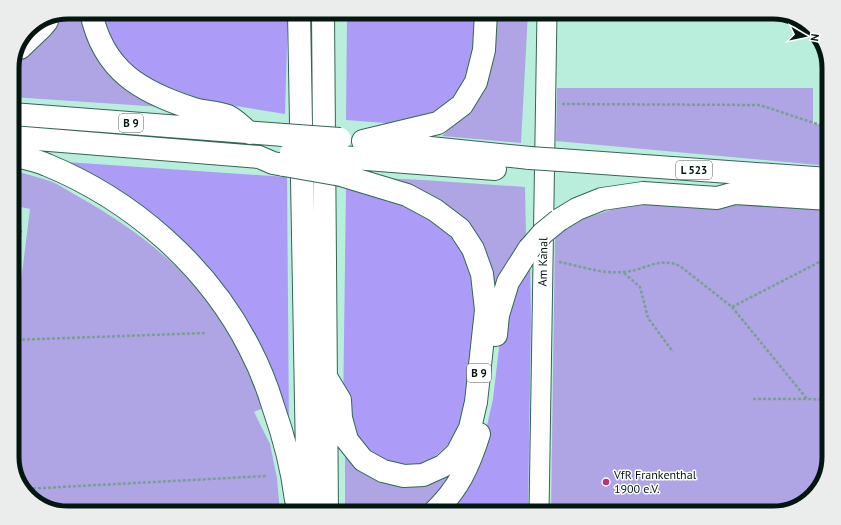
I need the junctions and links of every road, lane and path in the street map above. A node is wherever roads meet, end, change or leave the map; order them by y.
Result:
1 (92, 19) edge
2 (299, 19) edge
3 (322, 19) edge
4 (486, 19) edge
5 (547, 19) edge
6 (43, 26) edge
7 (27, 41) edge
8 (554, 104) dead end
9 (19, 115) edge
10 (822, 126) edge
11 (250, 133) junction
12 (19, 138) edge
13 (362, 141) junction
14 (284, 151) junction
15 (19, 156) edge
16 (341, 157) junction
17 (530, 165) junction
18 (559, 167) junction
19 (822, 179) edge
20 (735, 193) junction
21 (822, 199) edge
22 (19, 224) edge
23 (19, 244) edge
24 (553, 260) dead end
25 (822, 261) edge
26 (624, 272) junction
27 (732, 307) junction
28 (206, 333) dead end
29 (19, 340) edge
30 (673, 352) dead end
31 (326, 377) junction
32 (752, 399) dead end
33 (807, 399) junction
34 (822, 400) edge
35 (266, 476) dead end
36 (30, 489) edge
37 (296, 506) edge
38 (308, 506) edge
39 (327, 506) edge
40 (440, 506) edge
41 (539, 506) edge

1 - 11 highway
2 - 38 highway
3 - 31 highway
4 - 13 highway, B 9
5 - 41 street, Am Kanal
6 - 7 highway
8 - 10 path
9 - 11 highway, B 9
11 - 14 highway, B 9
12 - 14 highway, B 9
13 - 16 highway, B 9
13 - 17 highway, L 523
14 - 16 highway, B 9, bridge
14 - 16 highway, B 9, bridge
15 - 37 highway
16 - 17 highway, L 523
16 - 31 highway, B 9
17 - 18 highway, L 523
18 - 19 highway, L 523
18 - 20 highway, L 523
20 - 21 highway, L 523
20 - 40 highway, L 523, bridge
22 - 23 path
24 - 26 path
25 - 27 path
26 - 27 path
26 - 30 path
27 - 33 path
28 - 29 path
31 - 39 highway
32 - 33 path
33 - 34 path
35 - 36 path

